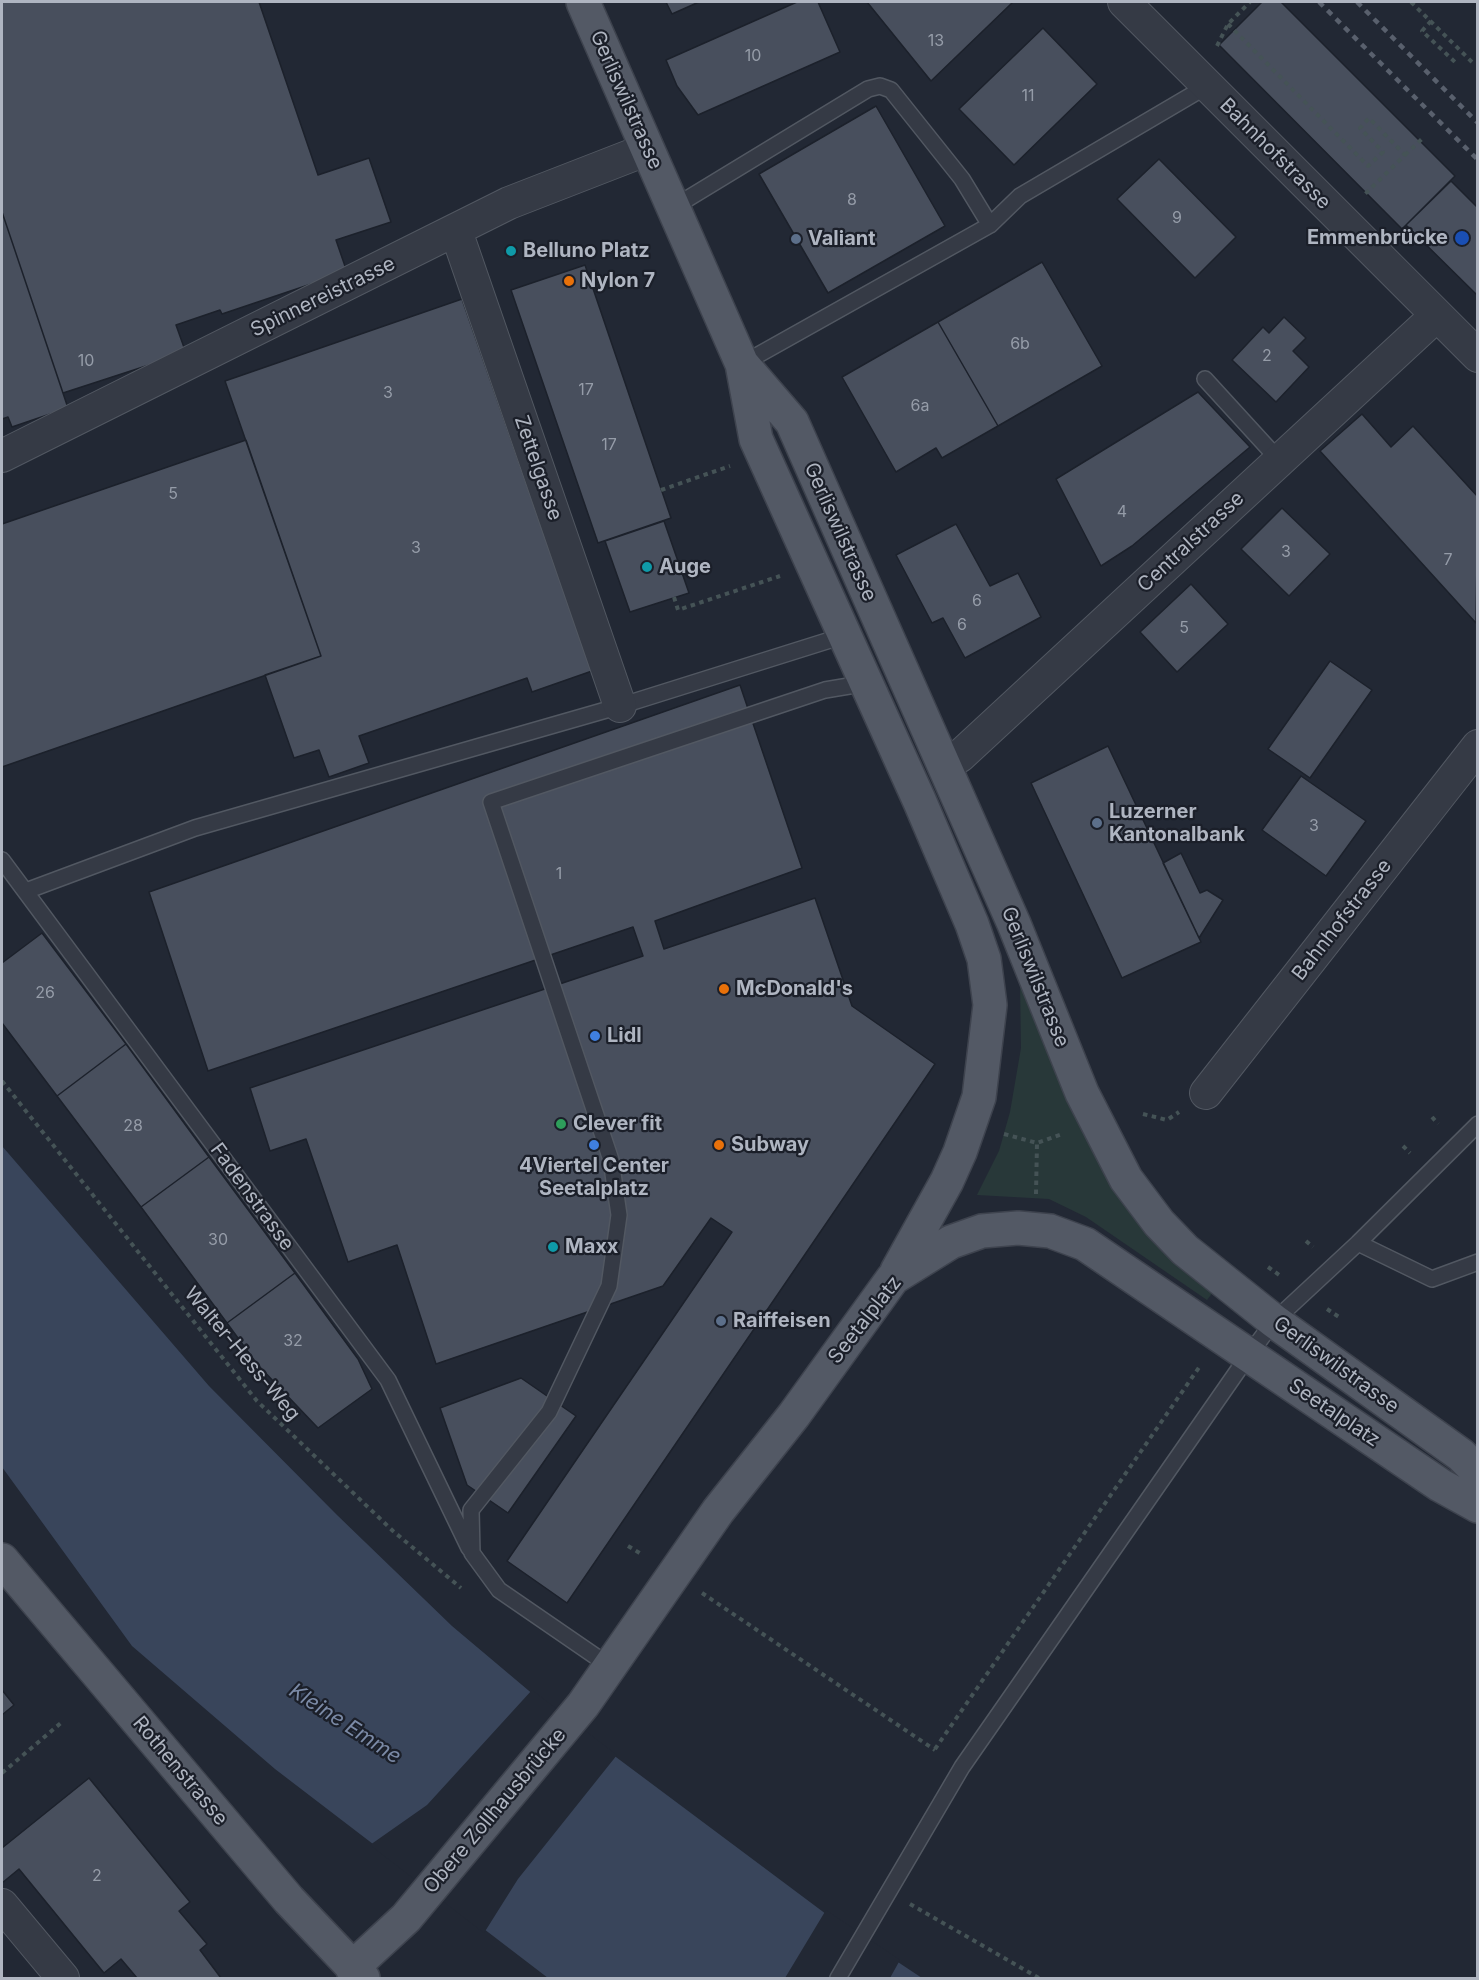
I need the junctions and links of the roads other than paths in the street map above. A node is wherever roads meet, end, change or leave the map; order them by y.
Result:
1 (583, 2) edge
2 (1124, 2) edge
3 (1207, 86) junction
4 (648, 148) junction
5 (674, 207) junction
6 (990, 225) junction
7 (456, 231) junction
8 (1437, 315) junction
9 (1478, 356) edge
10 (742, 364) junction
11 (1205, 379) dead end
12 (2, 456) edge
13 (1280, 460) junction
14 (846, 634) junction
15 (867, 683) junction
16 (620, 706) junction
17 (1478, 746) edge
18 (944, 766) junction
19 (2, 860) edge
20 (26, 891) junction
21 (1206, 1093) dead end
22 (1478, 1124) edge
23 (1358, 1243) junction
24 (1478, 1262) edge
25 (893, 1278) junction
26 (1274, 1321) junction
27 (1248, 1356) junction
28 (1478, 1472) edge
29 (1478, 1506) edge
30 (472, 1553) junction
31 (2, 1560) edge
32 (611, 1667) junction
33 (583, 1705) joint
34 (2, 1905) edge
35 (352, 1975) edge
36 (63, 1978) edge
37 (838, 1978) edge

1 - 4 main road, Gerliswilstrasse
2 - 3 street, Bahnhofstrasse
3 - 6 lane
3 - 8 street, Bahnhofstrasse
4 - 5 main road, Gerliswilstrasse
4 - 7 street, Spinnereistrasse
5 - 6 lane
5 - 10 main road, Gerliswilstrasse
6 - 10 lane
7 - 12 street, Spinnereistrasse
7 - 16 street, Zettelgasse
8 - 9 street, Bahnhofstrasse
8 - 13 street, Centralstrasse
10 - 14 main road, Gerliswilstrasse
10 - 18 main road, Gerliswilstrasse
11 - 13 lane
13 - 18 street, Centralstrasse
14 - 15 main road, Gerliswilstrasse
14 - 16 lane
15 - 25 main road, Gerliswilstrasse
15 - 30 lane
16 - 20 lane
17 - 21 street, Bahnhofstrasse
18 - 26 main road, Gerliswilstrasse
19 - 20 lane, Fadenstrasse
20 - 30 lane, Fadenstrasse
22 - 23 lane
23 - 24 lane
23 - 26 lane
25 - 27 main road, Seetalplatz
25 - 32 main road, Seetalplatz
26 - 27 lane
26 - 28 main road, Gerliswilstrasse
27 - 29 main road, Seetalplatz
27 - 37 lane
30 - 32 lane, Fadenstrasse
31 - 35 main road, Rothenstrasse
32 - 33 main road, Seetalplatz
33 - 35 main road, Obere Zollhausbrücke
34 - 36 street

